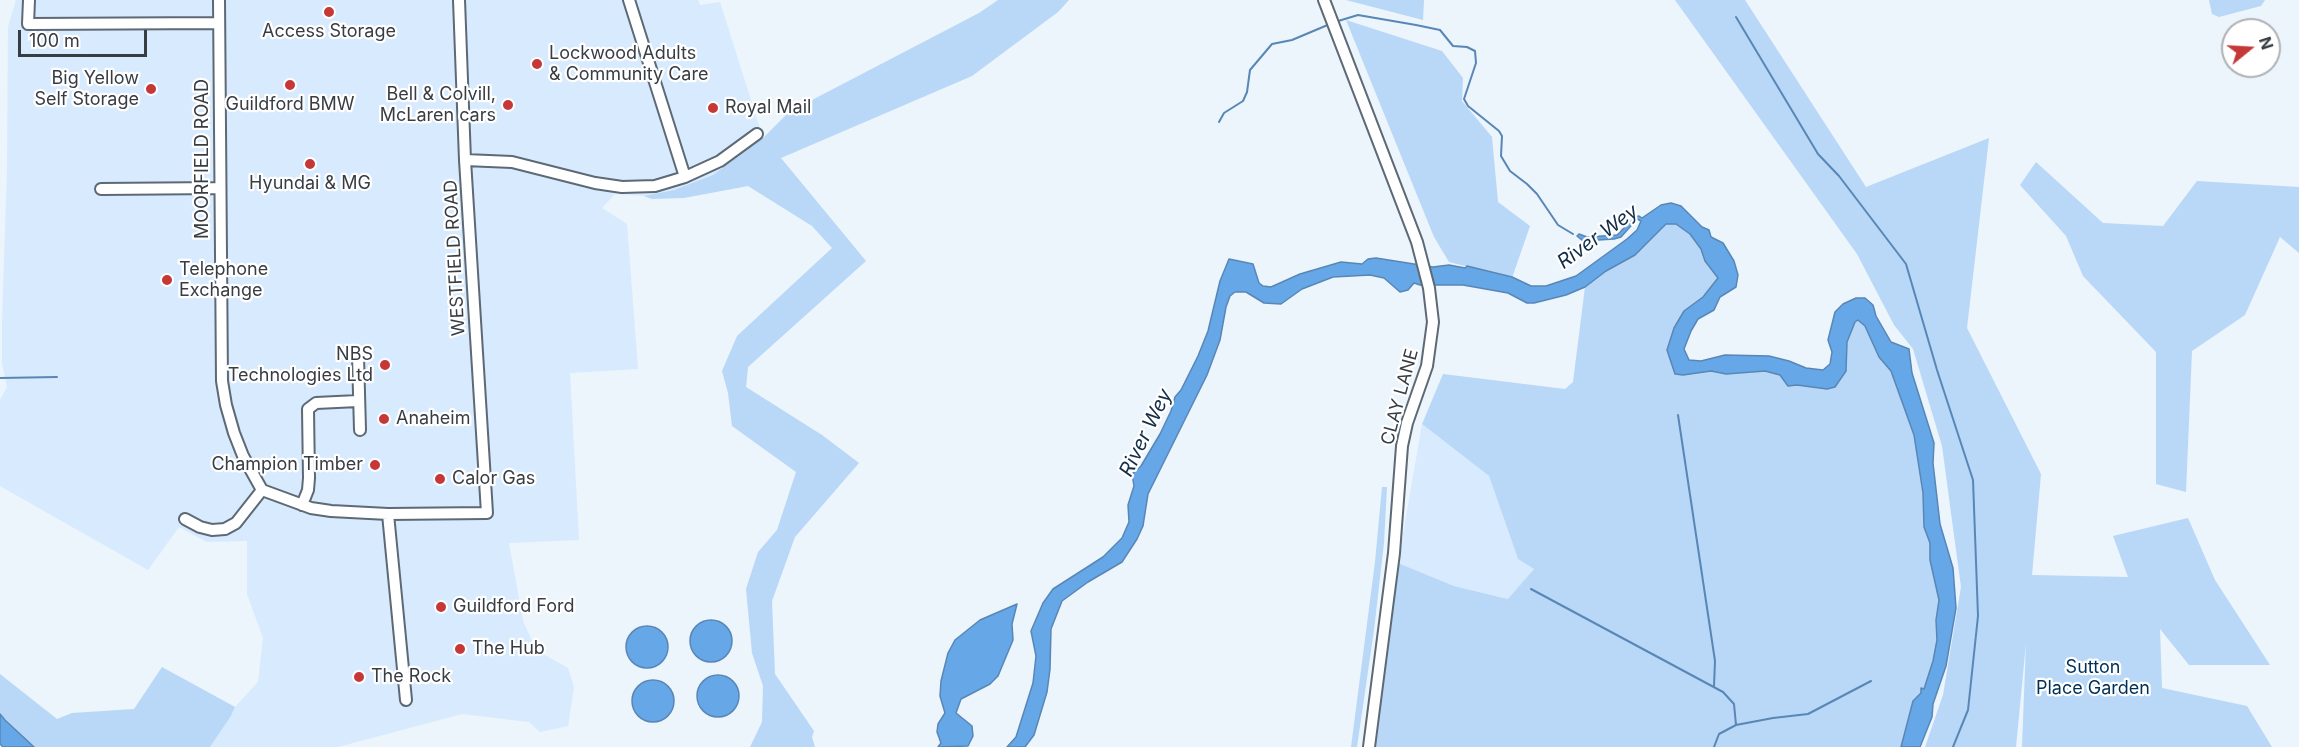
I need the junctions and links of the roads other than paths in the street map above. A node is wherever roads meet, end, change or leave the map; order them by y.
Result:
1 (29, 0) edge
2 (219, 0) edge
3 (459, 0) edge
4 (629, 0) edge
5 (1324, 0) edge
6 (219, 23) junction
7 (757, 134) dead end
8 (465, 160) junction
9 (685, 177) junction
10 (220, 188) junction
11 (100, 189) dead end
12 (357, 356) dead end
13 (358, 401) junction
14 (360, 430) dead end
15 (262, 490) junction
16 (302, 505) junction
17 (388, 514) junction
18 (184, 519) dead end
19 (406, 700) dead end
20 (1369, 747) edge

1 - 6 street
2 - 6 street, MOORFIELD ROAD
3 - 8 street, WESTFIELD ROAD
4 - 9 street
5 - 20 street, CLAY LANE
6 - 10 street, MOORFIELD ROAD
7 - 9 street
8 - 9 street
8 - 17 street, WESTFIELD ROAD
10 - 11 street
10 - 15 street, MOORFIELD ROAD
12 - 13 street
13 - 14 street
13 - 16 street
15 - 16 street
15 - 18 street
16 - 17 street
17 - 19 street

